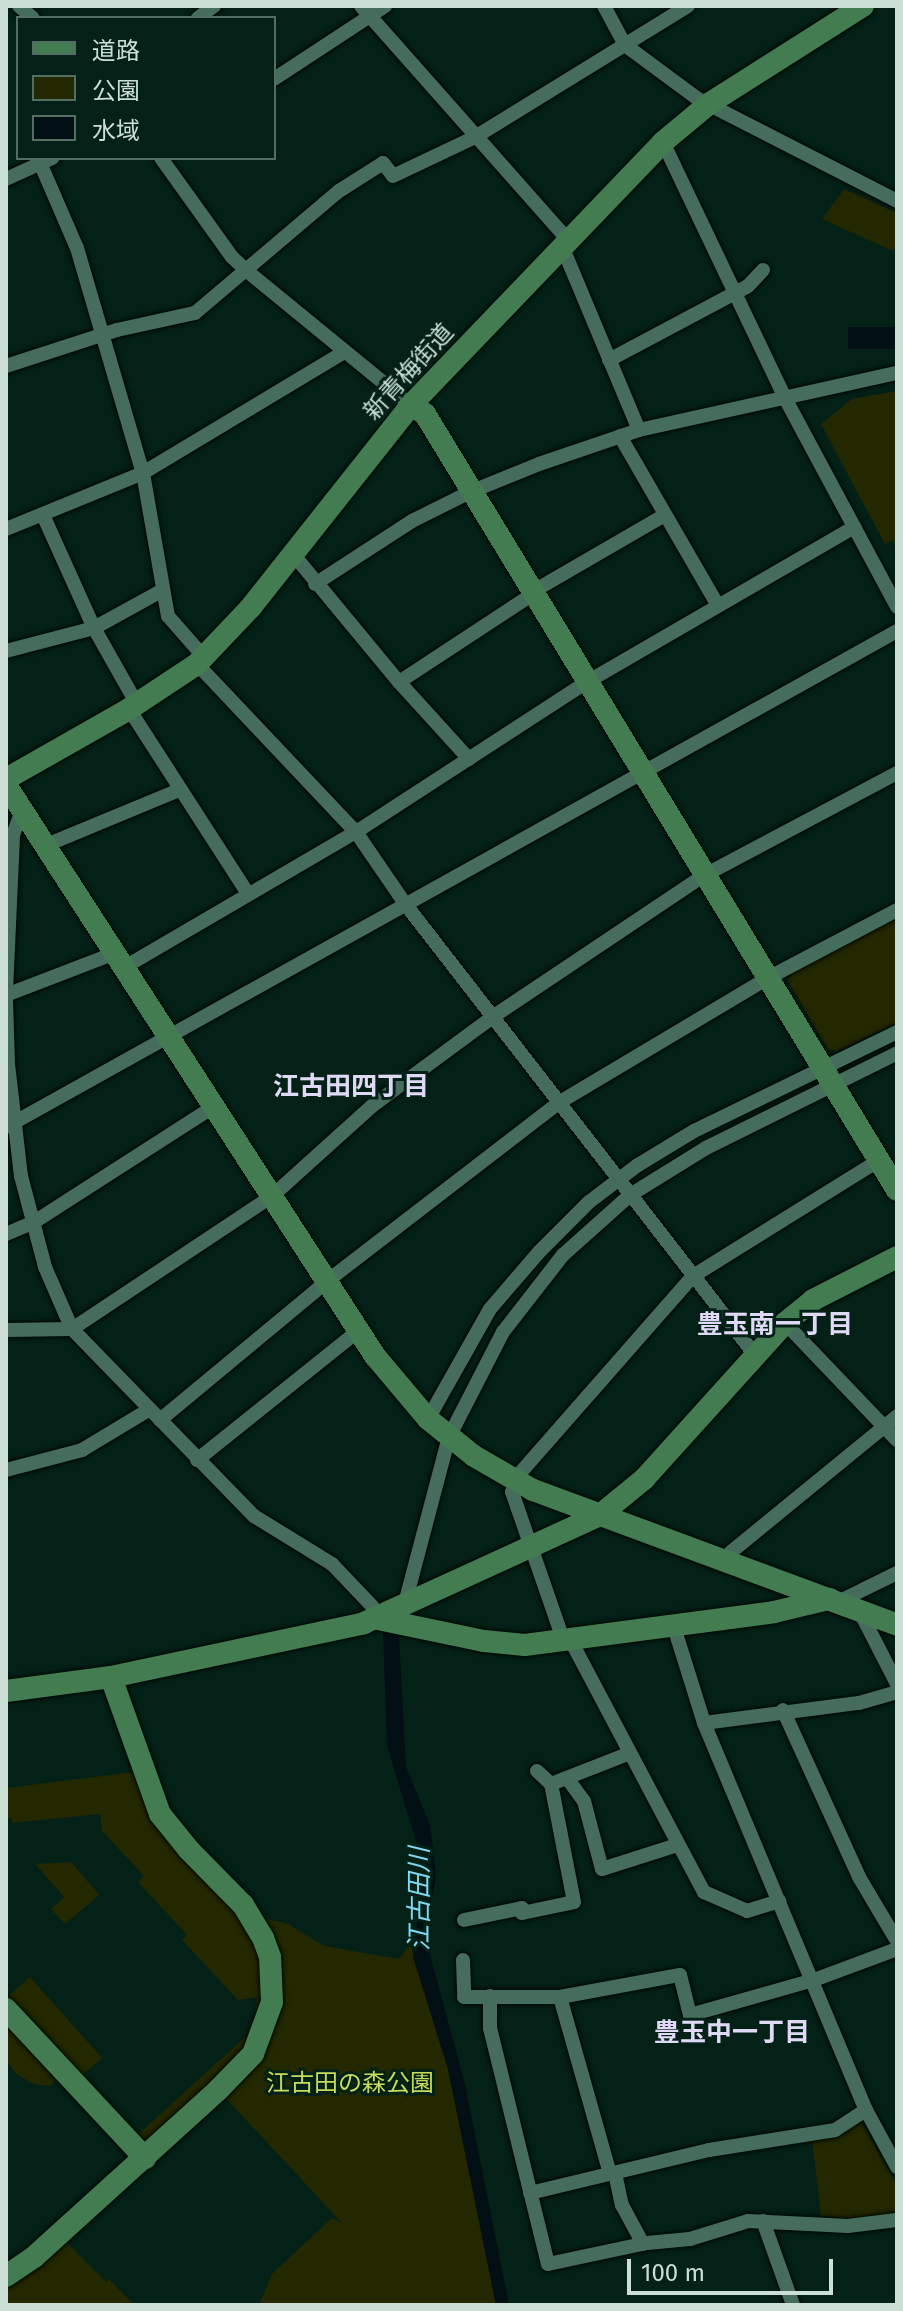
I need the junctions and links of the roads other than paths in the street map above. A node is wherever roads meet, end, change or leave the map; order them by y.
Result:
1 (385, 6) edge
2 (604, 6) edge
3 (688, 6) edge
4 (853, 8) edge
5 (365, 12) edge
6 (625, 45) junction
7 (276, 78) edge
8 (704, 101) junction
9 (475, 137) junction
10 (663, 142) junction
11 (162, 160) edge
12 (47, 162) edge
13 (6, 179) edge
14 (897, 201) edge
15 (565, 243) junction
16 (763, 270) dead end
17 (247, 271) junction
18 (734, 294) junction
19 (102, 336) junction
20 (344, 352) junction
21 (609, 360) junction
22 (6, 366) edge
23 (897, 373) edge
24 (785, 398) junction
25 (411, 405) junction
26 (639, 430) junction
27 (620, 436) junction
28 (143, 473) junction
29 (470, 492) junction
30 (43, 515) junction
31 (665, 515) junction
32 (854, 527) junction
33 (6, 529) edge
34 (293, 554) junction
35 (315, 584) junction
36 (163, 590) junction
37 (533, 593) junction
38 (718, 606) junction
39 (897, 607) edge
40 (94, 628) junction
41 (897, 631) edge
42 (6, 651) edge
43 (201, 661) junction
44 (399, 682) junction
45 (587, 682) junction
46 (133, 706) junction
47 (469, 759) junction
48 (897, 773) edge
49 (644, 774) junction
50 (6, 782) edge
51 (179, 790) junction
52 (22, 810) junction
53 (356, 832) junction
54 (44, 846) junction
55 (705, 875) junction
56 (248, 894) junction
57 (406, 905) junction
58 (897, 910) edge
59 (118, 961) junction
60 (768, 978) junction
61 (6, 995) edge
62 (494, 1016) junction
63 (897, 1032) edge
64 (168, 1037) junction
65 (897, 1053) edge
66 (827, 1076) junction
67 (560, 1102) junction
68 (213, 1107) junction
69 (10, 1125) edge
70 (879, 1160) junction
71 (618, 1179) junction
72 (897, 1190) edge
73 (630, 1195) junction
74 (271, 1197) junction
75 (34, 1222) junction
76 (6, 1234) edge
77 (897, 1257) edge
78 (693, 1276) junction
79 (326, 1282) junction
80 (785, 1323) junction
81 (72, 1329) junction
82 (6, 1330) edge
83 (358, 1331) junction
84 (755, 1355) junction
85 (155, 1415) junction
86 (897, 1416) edge
87 (428, 1419) junction
88 (885, 1427) junction
89 (449, 1437) junction
90 (897, 1440) edge
91 (197, 1460) junction
92 (6, 1470) edge
93 (515, 1482) junction
94 (600, 1515) junction
95 (531, 1549) junction
96 (726, 1561) junction
97 (897, 1573) edge
98 (842, 1604) junction
99 (392, 1618) junction
100 (897, 1625) edge
101 (674, 1627) junction
102 (567, 1642) junction
103 (111, 1677) junction
104 (897, 1684) edge
105 (6, 1691) edge
106 (897, 1692) edge
107 (783, 1710) junction
108 (704, 1723) junction
109 (628, 1754) junction
110 (537, 1771) dead end
111 (567, 1778) junction
112 (551, 1784) junction
113 (677, 1845) junction
114 (779, 1901) junction
115 (464, 1920) dead end
116 (897, 1941) edge
117 (897, 1949) edge
118 (463, 1960) dead end
119 (814, 1980) junction
120 (490, 1996) junction
121 (560, 1997) junction
122 (6, 2009) edge
123 (866, 2110) junction
124 (892, 2146) edge
125 (145, 2158) junction
126 (897, 2167) edge
127 (613, 2174) junction
128 (530, 2193) junction
129 (897, 2220) edge
130 (763, 2221) junction
131 (643, 2244) junction
132 (6, 2276) edge
133 (793, 2305) edge

1 - 5 street
2 - 6 street
3 - 6 street
4 - 8 street, 新青梅街道
5 - 7 street
5 - 9 street
6 - 8 street
6 - 9 street
8 - 10 street, 新青梅街道
8 - 14 street
9 - 15 street
9 - 17 street
10 - 15 street, 新青梅街道
10 - 18 street
11 - 17 street
12 - 13 street
12 - 19 street
15 - 21 street
15 - 25 street, 新青梅街道
16 - 18 street
17 - 19 street
17 - 20 street
18 - 21 street
18 - 24 street
19 - 22 street
19 - 28 street
20 - 25 street
20 - 28 street
21 - 26 street
23 - 24 street
24 - 26 street
24 - 32 street
25 - 29 street
25 - 34 street, 新青梅街道
26 - 27 street
27 - 29 street
27 - 31 street
28 - 30 street
28 - 36 street
29 - 35 street
29 - 37 street
30 - 33 street
30 - 40 street
31 - 37 street
31 - 38 street
32 - 38 street
32 - 39 street
34 - 35 street
34 - 43 street, 新青梅街道
35 - 44 street
36 - 40 street
36 - 43 street
37 - 44 street
37 - 45 street
38 - 45 street
40 - 42 street
40 - 46 street
41 - 49 street
43 - 46 street, 新青梅街道
43 - 53 street
44 - 47 street
45 - 47 street
45 - 49 street
46 - 50 street, 新青梅街道
46 - 51 street
47 - 53 street
48 - 55 street
49 - 55 street
49 - 57 street
50 - 52 street
51 - 54 street
51 - 56 street
52 - 54 street
52 - 61 street
53 - 56 street
53 - 57 street
54 - 59 street
55 - 60 street
55 - 62 street
56 - 59 street
57 - 62 street
57 - 64 street
58 - 60 street
59 - 61 street
59 - 64 street
60 - 66 street
60 - 67 street
61 - 69 street
62 - 67 street
62 - 74 street
63 - 66 street
64 - 68 street
64 - 69 street
65 - 66 street
66 - 70 street
66 - 71 street
66 - 73 street
67 - 71 street
67 - 79 street
68 - 74 street
68 - 75 street
69 - 75 street
70 - 72 street
70 - 78 street
71 - 73 street
71 - 87 street
73 - 78 street
73 - 89 street
74 - 79 street
74 - 81 street
75 - 76 street
75 - 81 street
77 - 80 street
78 - 84 street
78 - 93 street
79 - 83 street
79 - 85 street
80 - 84 street
80 - 88 street
81 - 82 street
81 - 85 street
83 - 87 street
83 - 91 street
84 - 94 street
85 - 91 street
85 - 92 street
86 - 88 street
87 - 89 street
88 - 90 street
88 - 96 street
89 - 93 street
89 - 99 street
91 - 99 street
93 - 94 street
93 - 95 street
94 - 95 street
94 - 96 street
95 - 99 street
95 - 102 street
96 - 98 street
97 - 98 street
98 - 100 street
98 - 101 street
98 - 104 street
99 - 102 street
99 - 103 street
101 - 102 street
101 - 108 street
102 - 109 street
103 - 105 street
103 - 125 street
106 - 107 street
107 - 108 street
107 - 116 street
108 - 114 street
109 - 111 street
109 - 113 street
110 - 112 street
111 - 112 street
111 - 113 street
112 - 115 street
113 - 114 street
114 - 119 street
117 - 119 street
118 - 120 street
119 - 121 street
119 - 123 street
120 - 121 street
120 - 128 street
121 - 127 street
122 - 125 street
123 - 124 street
123 - 127 street
124 - 126 street
125 - 132 street
127 - 128 street
127 - 131 street
128 - 131 street
129 - 130 street
130 - 131 street
130 - 133 street

